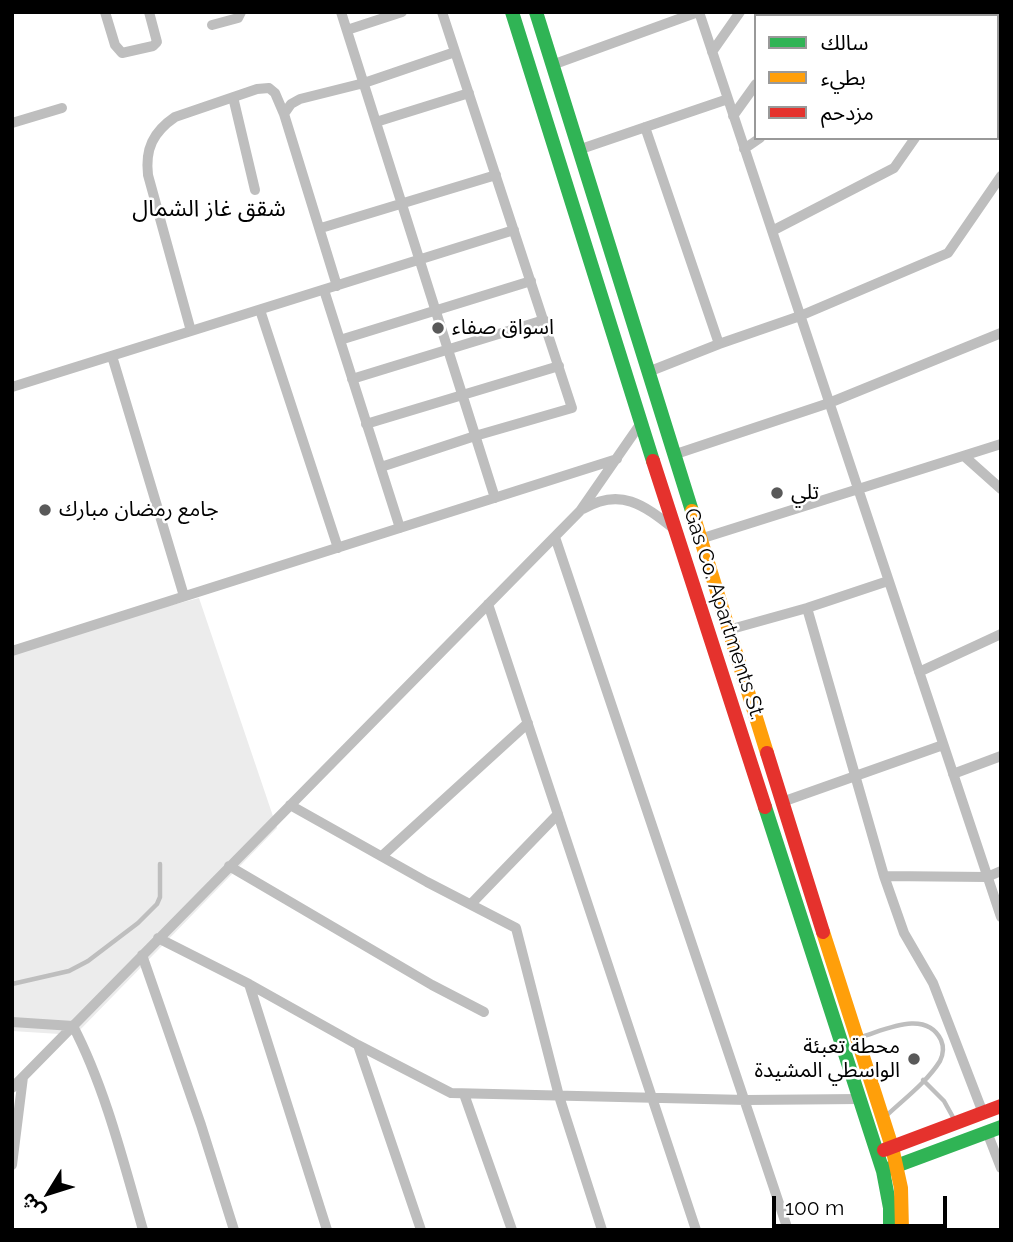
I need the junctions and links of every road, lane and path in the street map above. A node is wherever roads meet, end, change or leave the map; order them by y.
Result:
1 (105, 12) edge
2 (149, 12) edge
3 (241, 12) edge
4 (341, 12) edge
5 (402, 12) edge
6 (442, 12) edge
7 (512, 12) edge
8 (537, 12) edge
9 (699, 12) edge
10 (740, 12) edge
11 (212, 25) dead end
12 (347, 30) junction
13 (455, 52) junction
14 (712, 52) junction
15 (552, 65) junction
16 (363, 83) junction
17 (754, 87) edge
18 (469, 93) junction
19 (233, 97) junction
20 (728, 99) junction
21 (62, 108) dead end
22 (284, 114) junction
23 (733, 116) junction
24 (376, 122) junction
25 (12, 123) edge
26 (645, 127) junction
27 (757, 140) edge
28 (914, 140) edge
29 (744, 149) junction
30 (578, 150) junction
31 (496, 175) junction
32 (1001, 176) edge
33 (255, 190) dead end
34 (401, 202) junction
35 (321, 228) junction
36 (514, 230) junction
37 (772, 231) junction
38 (419, 260) junction
39 (531, 281) junction
40 (337, 286) junction
41 (324, 290) junction
42 (260, 310) junction
43 (436, 310) junction
44 (800, 316) junction
45 (544, 320) junction
46 (191, 331) junction
47 (1001, 333) edge
48 (340, 340) junction
49 (719, 344) junction
50 (448, 349) junction
51 (112, 356) junction
52 (559, 366) junction
53 (648, 372) junction
54 (352, 379) junction
55 (12, 387) edge
56 (462, 395) junction
57 (829, 403) junction
58 (641, 423) junction
59 (366, 424) junction
60 (475, 436) junction
61 (1001, 444) edge
62 (673, 455) junction
63 (964, 456) junction
64 (617, 459) junction
65 (380, 467) junction
66 (858, 489) junction
67 (1001, 489) edge
68 (495, 498) junction
69 (580, 511) junction
70 (400, 528) junction
71 (674, 528) junction
72 (555, 537) junction
73 (700, 539) junction
74 (338, 548) junction
75 (888, 581) junction
76 (184, 596) junction
77 (488, 604) junction
78 (807, 608) junction
79 (728, 630) junction
80 (1001, 634) edge
81 (12, 651) edge
82 (919, 672) junction
83 (747, 691) junction
84 (728, 697) junction
85 (528, 723) junction
86 (943, 745) junction
87 (1001, 756) edge
88 (953, 774) junction
89 (856, 776) junction
90 (782, 802) junction
91 (290, 806) junction
92 (558, 814) junction
93 (382, 856) junction
94 (160, 864) dead end
95 (229, 866) junction
96 (1001, 871) edge
97 (884, 876) junction
98 (987, 877) junction
99 (471, 904) junction
100 (1001, 918) edge
101 (158, 938) junction
102 (142, 956) junction
103 (12, 984) edge
104 (249, 984) junction
105 (484, 1012) dead end
106 (12, 1022) edge
107 (73, 1026) junction
108 (857, 1038) junction
109 (358, 1045) junction
110 (23, 1077) junction
111 (923, 1080) junction
112 (12, 1088) edge
113 (464, 1094) junction
114 (559, 1096) junction
115 (652, 1097) junction
116 (859, 1099) junction
117 (746, 1100) junction
118 (1001, 1106) edge
119 (983, 1113) junction
120 (883, 1119) junction
121 (956, 1123) junction
122 (994, 1129) edge
123 (892, 1147) junction
124 (877, 1152) junction
125 (12, 1165) edge
126 (898, 1166) junction
127 (1001, 1168) edge
128 (883, 1171) junction
129 (143, 1230) edge
130 (234, 1230) edge
131 (327, 1230) edge
132 (421, 1230) edge
133 (512, 1230) edge
134 (602, 1230) edge
135 (696, 1230) edge
136 (788, 1230) edge
137 (890, 1230) edge
138 (902, 1230) edge

1 - 2 street
3 - 11 street
4 - 12 street
5 - 12 street
6 - 13 street
7 - 58 main road, Gas Co. Apartments St.
8 - 15 main road, Gas Co. Apartments St.
9 - 14 street
9 - 15 street
10 - 14 street
12 - 16 street
13 - 16 street
13 - 18 street
14 - 20 street
15 - 30 main road, Gas Co. Apartments St.
16 - 22 street
16 - 24 street
17 - 23 street
18 - 24 street
18 - 31 street
19 - 22 street
19 - 33 street
19 - 46 street
20 - 23 street
20 - 26 street
21 - 25 street
22 - 35 street
23 - 29 street
24 - 34 street
26 - 30 street
26 - 49 street
27 - 29 street
28 - 37 street
29 - 37 street
30 - 53 main road, Gas Co. Apartments St.
31 - 34 street
31 - 36 street
32 - 44 street
34 - 35 street
34 - 38 street
35 - 40 street
36 - 38 street
36 - 39 street
37 - 44 street
38 - 40 street
38 - 43 street
39 - 43 street
39 - 45 street
40 - 41 street
41 - 42 street
41 - 48 street
42 - 46 street
42 - 74 street
43 - 48 street
43 - 50 street
44 - 49 street
44 - 57 street
45 - 50 street
45 - 52 street
46 - 51 street
47 - 57 street
48 - 54 street
49 - 53 street
50 - 54 street
50 - 56 street
51 - 55 street
51 - 76 street
52 - 56 street
52 - 60 street
53 - 62 main road, Gas Co. Apartments St.
54 - 59 street
56 - 59 street
56 - 60 street
57 - 62 street
57 - 66 street
58 - 64 street
58 - 71 main road, Gas Co. Apartments St.
59 - 65 street
60 - 65 street
60 - 68 street
61 - 63 street
62 - 73 main road, Gas Co. Apartments St.
63 - 66 street
63 - 67 street
64 - 68 street
64 - 69 street
65 - 70 street
66 - 73 street
66 - 75 street
68 - 70 street
69 - 71 street
69 - 72 street
70 - 74 street
71 - 84 main road, Gas Co. Apartments St.
72 - 77 street
72 - 117 street
73 - 79 main road, Gas Co. Apartments St.
74 - 76 street
75 - 78 street
75 - 82 street
76 - 81 street
77 - 85 street
77 - 91 street
78 - 79 street
78 - 89 street
79 - 83 main road, Gas Co. Apartments St.
80 - 82 street
82 - 86 street
83 - 84 main road
83 - 90 main road, Gas Co. Apartments St.
84 - 116 main road, Gas Co. Apartments St.
85 - 92 street
85 - 93 street
86 - 88 street
86 - 89 street
87 - 88 street
88 - 98 street
89 - 90 street
89 - 97 street
90 - 108 main road, Gas Co. Apartments St.
91 - 93 street
91 - 95 street
92 - 99 street
92 - 115 street
93 - 99 street
94 - 103 lane
95 - 101 street
95 - 105 street
96 - 98 street
97 - 98 street
97 - 119 street
98 - 100 street
99 - 114 street
101 - 102 street
101 - 104 street
102 - 107 street
102 - 130 street
104 - 109 street
104 - 131 street
106 - 107 street
107 - 110 street
107 - 129 street
108 - 111 lane
108 - 120 main road, Gas Co. Apartments St.
109 - 113 street
109 - 132 street
110 - 112 street
110 - 125 street
111 - 120 lane
111 - 121 lane
113 - 114 street
113 - 133 street
114 - 115 street
114 - 134 street
115 - 117 street
115 - 135 street
116 - 117 street
116 - 124 main road, Gas Co. Apartments St.
117 - 136 street
118 - 119 main road
119 - 121 main road
120 - 123 main road, Gas Co. Apartments St.
121 - 123 main road
122 - 126 main road
122 - 127 street
123 - 124 main road
123 - 126 main road, Gas Co. Apartments St.
124 - 128 main road, Gas Co. Apartments St.
126 - 128 main road
126 - 138 main road, Gas Co. Apartments St.
128 - 137 main road, Gas Co. Apartments St.

